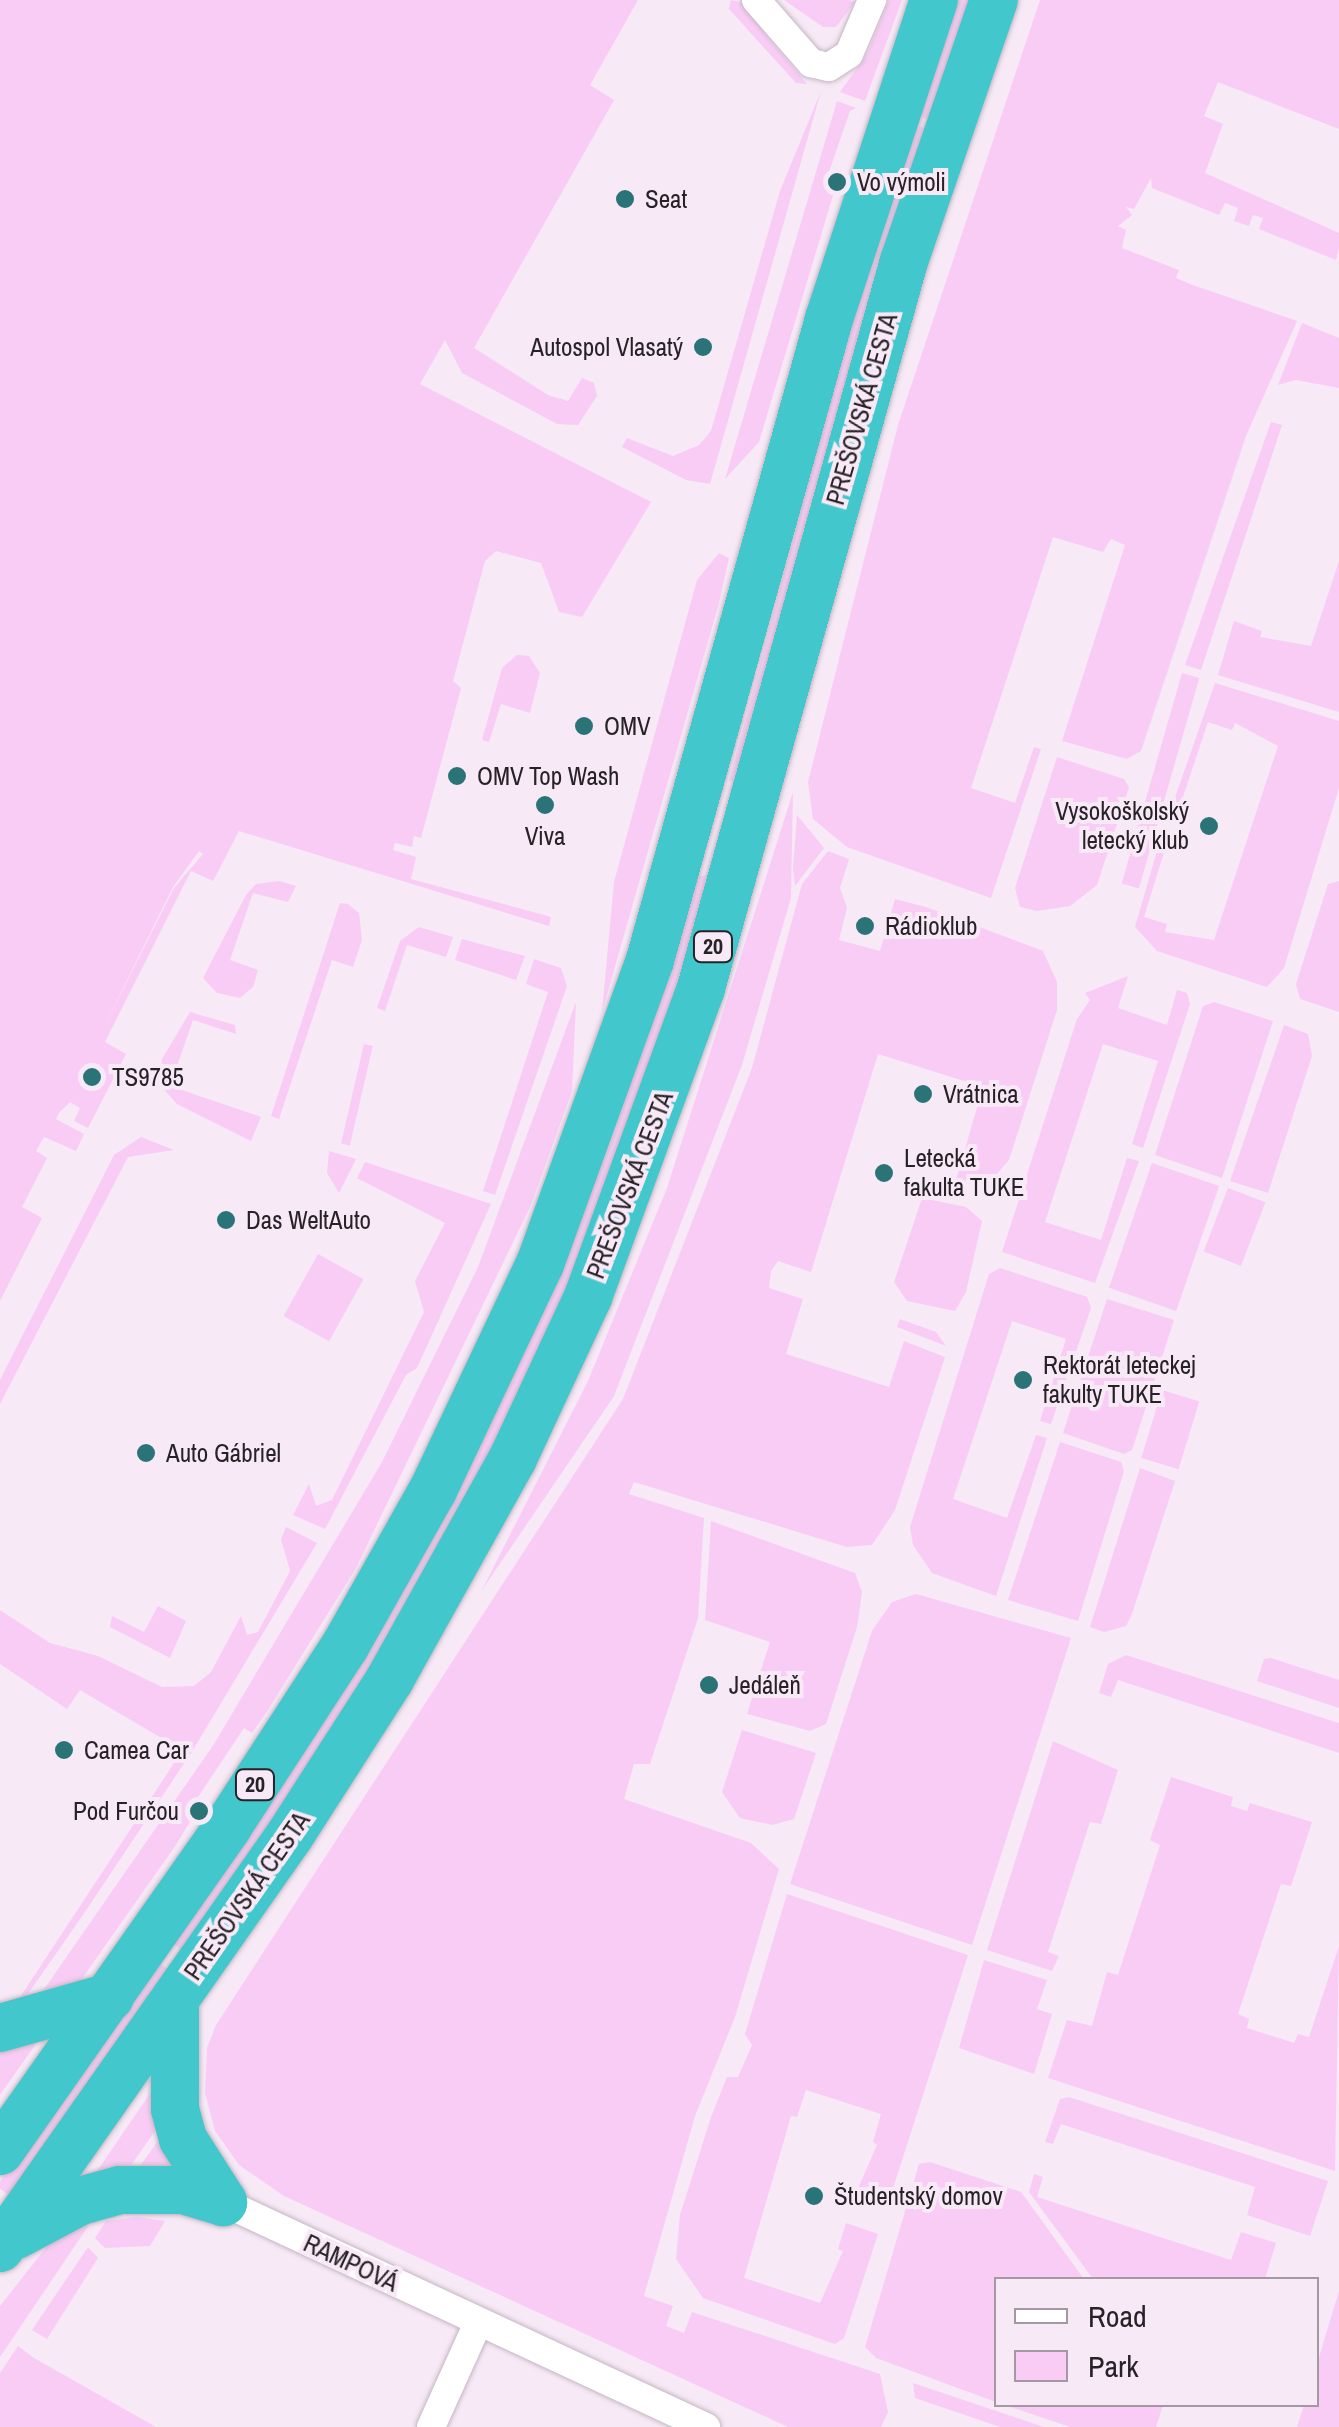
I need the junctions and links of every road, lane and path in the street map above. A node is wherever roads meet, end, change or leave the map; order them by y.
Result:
1 (756, 0) edge
2 (872, 0) edge
3 (934, 0) edge
4 (994, 0) edge
5 (110, 1996) junction
6 (175, 2000) junction
7 (0, 2028) edge
8 (0, 2151) edge
9 (223, 2202) junction
10 (2, 2245) edge
11 (478, 2323) junction
12 (431, 2427) edge
13 (706, 2427) edge

1 - 2 street
3 - 5 highway, 20
4 - 6 highway, PREŠOVSKÁ CESTA / 20
5 - 7 highway
5 - 8 highway, 20
6 - 9 highway
6 - 10 highway, PREŠOVSKÁ CESTA / 20
9 - 10 highway
9 - 11 street, RAMPOVÁ
11 - 12 street
11 - 13 street, RAMPOVÁ

